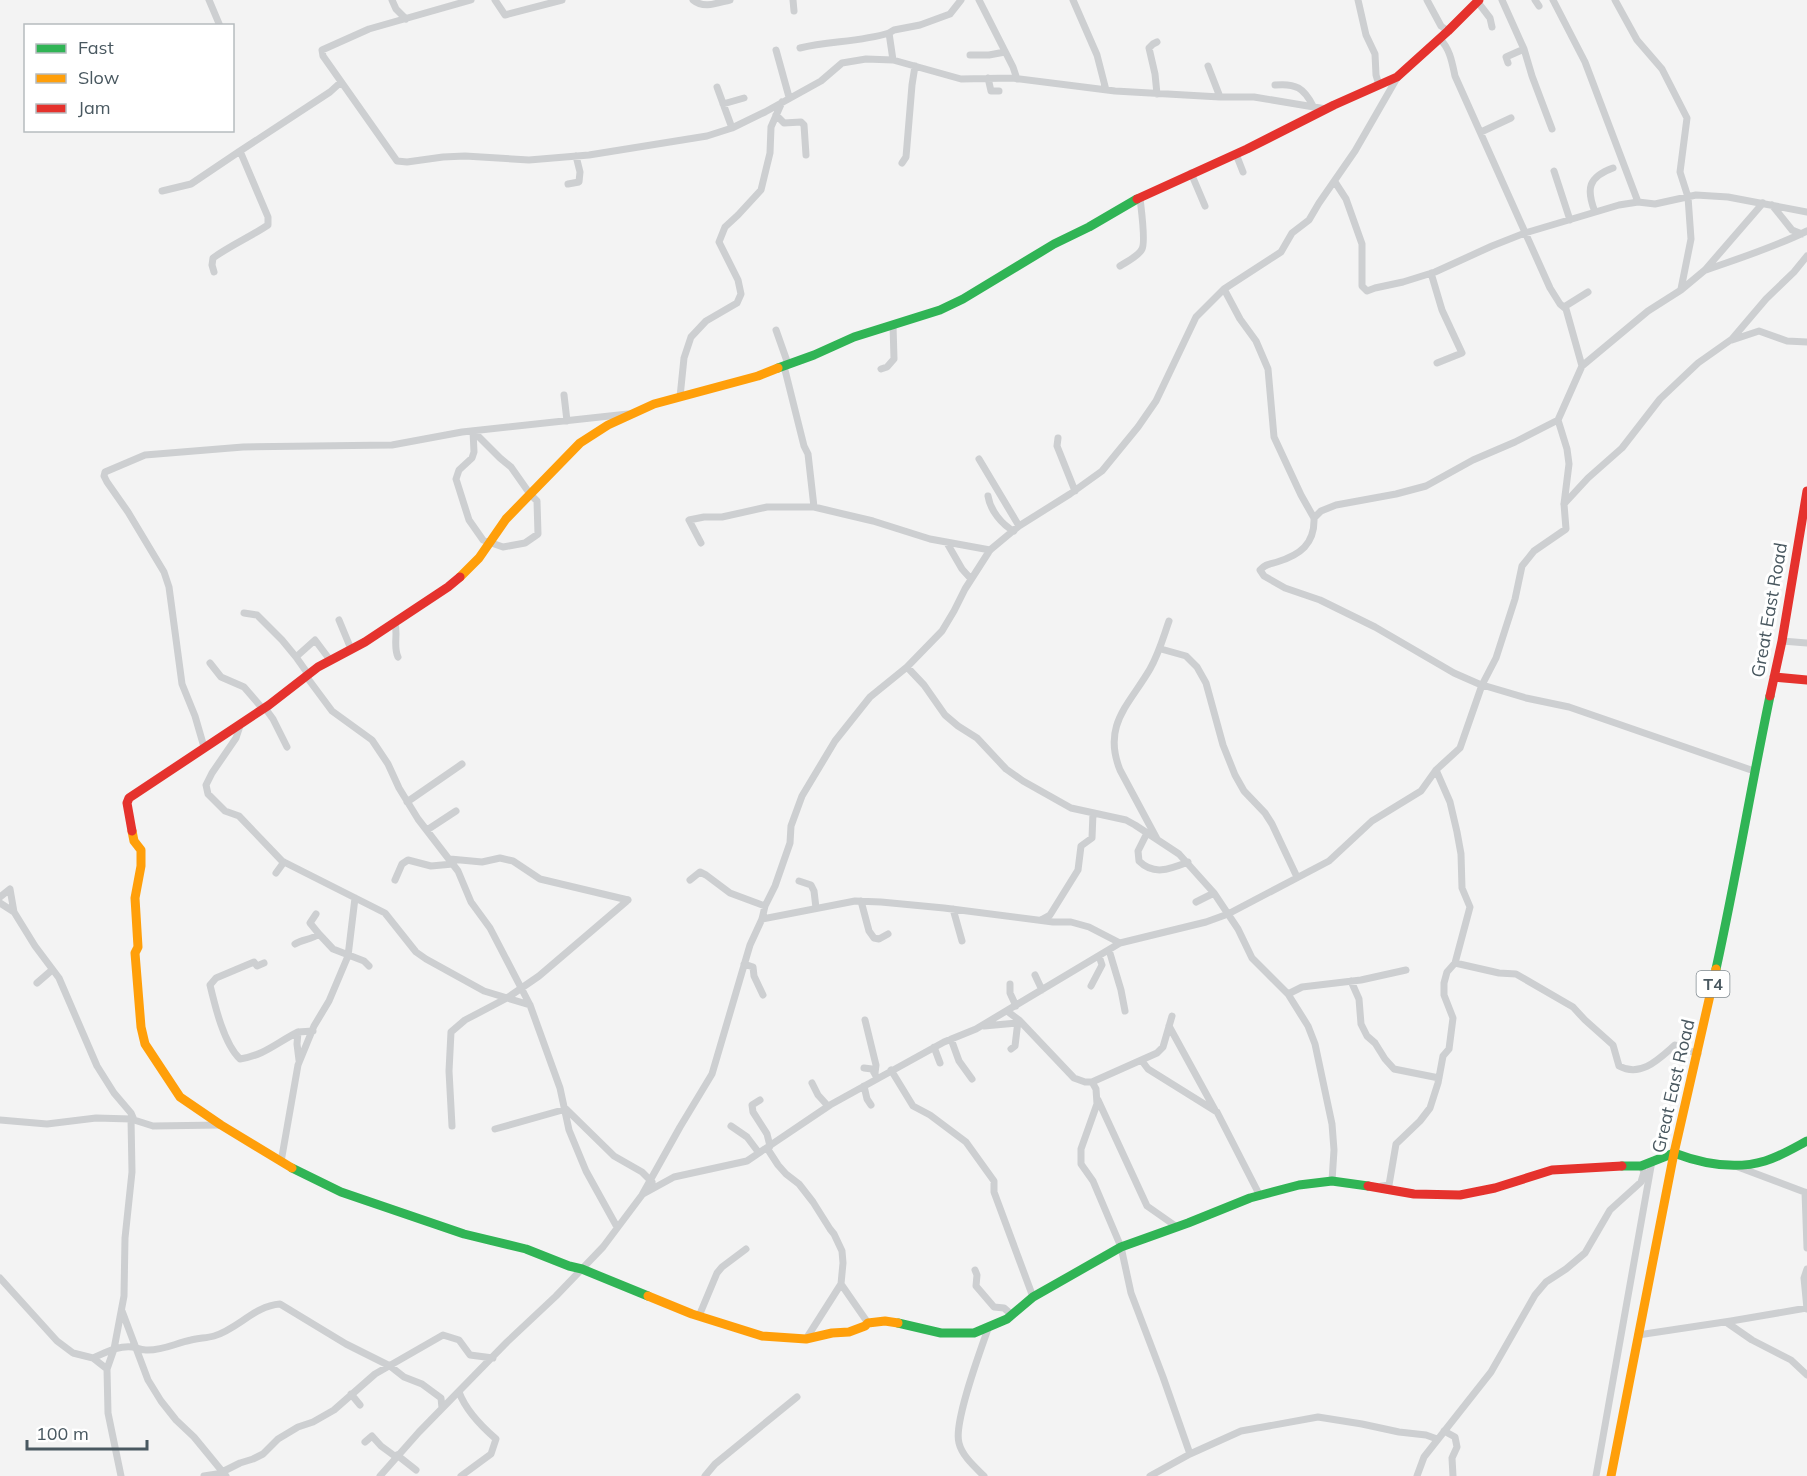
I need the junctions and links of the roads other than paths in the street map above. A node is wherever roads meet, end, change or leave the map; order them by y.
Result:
1 (209, 0) edge
2 (392, 0) edge
3 (471, 0) edge
4 (495, 0) edge
5 (562, 0) edge
6 (693, 0) edge
7 (729, 0) edge
8 (793, 0) edge
9 (961, 0) edge
10 (979, 0) edge
11 (1072, 0) edge
12 (1358, 0) edge
13 (1426, 0) edge
14 (1502, 0) edge
15 (1553, 0) edge
16 (1615, 0) edge
17 (1478, 1) edge
18 (794, 11) dead end
19 (406, 19) junction
20 (219, 24) edge
21 (1492, 27) dead end
22 (1448, 31) junction
23 (889, 33) junction
24 (1440, 39) junction
25 (1157, 42) dead end
26 (800, 48) dead end
27 (1524, 49) junction
28 (776, 50) dead end
29 (1005, 52) junction
30 (970, 55) dead end
31 (892, 60) junction
32 (1508, 63) dead end
33 (915, 66) junction
34 (1208, 66) dead end
35 (1397, 77) junction
36 (988, 78) junction
37 (1017, 79) junction
38 (340, 82) junction
39 (1275, 85) dead end
40 (1379, 85) junction
41 (717, 87) dead end
42 (1106, 90) junction
43 (999, 91) dead end
44 (1157, 94) junction
45 (789, 97) junction
46 (1220, 97) junction
47 (744, 98) dead end
48 (782, 102) junction
49 (723, 104) junction
50 (1313, 106) junction
51 (1326, 110) junction
52 (776, 115) junction
53 (1511, 118) dead end
54 (732, 128) junction
55 (1552, 129) dead end
56 (1480, 132) junction
57 (240, 151) junction
58 (1236, 154) junction
59 (806, 155) dead end
60 (576, 156) junction
61 (902, 163) dead end
62 (1613, 168) dead end
63 (1554, 171) dead end
64 (1243, 172) dead end
65 (1191, 173) junction
66 (1335, 182) junction
67 (568, 184) dead end
68 (162, 191) dead end
69 (1688, 197) junction
70 (1140, 198) junction
71 (1638, 202) junction
72 (1767, 204) junction
73 (1205, 206) dead end
74 (1595, 212) junction
75 (1807, 212) edge
76 (1570, 220) junction
77 (1525, 233) junction
78 (1805, 233) edge
79 (1807, 256) edge
80 (1120, 266) dead end
81 (1705, 270) junction
82 (214, 272) dead end
83 (1431, 273) junction
84 (1224, 289) junction
85 (1681, 290) junction
86 (1588, 292) dead end
87 (1564, 307) junction
88 (893, 325) junction
89 (776, 330) dead end
90 (1728, 342) junction
91 (1807, 342) edge
92 (1437, 363) dead end
93 (786, 365) junction
94 (1582, 366) junction
95 (881, 369) dead end
96 (564, 395) dead end
97 (680, 397) junction
98 (634, 413) junction
99 (1558, 420) junction
100 (567, 421) junction
101 (473, 431) junction
102 (1058, 438) dead end
103 (979, 459) dead end
104 (1075, 490) junction
105 (530, 494) junction
106 (987, 496) dead end
107 (1806, 496) edge
108 (1564, 504) junction
109 (814, 507) junction
110 (1314, 518) junction
111 (1016, 528) junction
112 (489, 543) junction
113 (701, 543) dead end
114 (947, 543) junction
115 (990, 550) junction
116 (971, 579) junction
117 (244, 614) dead end
118 (339, 620) dead end
119 (1169, 621) dead end
120 (395, 623) junction
121 (1782, 640) junction
122 (1807, 644) edge
123 (351, 649) junction
124 (1161, 649) junction
125 (296, 657) junction
126 (398, 657) dead end
127 (330, 660) junction
128 (210, 663) dead end
129 (907, 667) junction
130 (307, 675) junction
131 (1774, 677) junction
132 (1807, 680) edge
133 (1482, 685) junction
134 (264, 708) junction
135 (242, 722) junction
136 (204, 747) junction
137 (288, 747) dead end
138 (462, 764) dead end
139 (1436, 770) junction
140 (1754, 771) junction
141 (407, 802) junction
142 (456, 811) dead end
143 (1093, 813) junction
144 (427, 830) junction
145 (1147, 833) junction
146 (1157, 839) junction
147 (284, 862) junction
148 (451, 862) junction
149 (1188, 862) junction
150 (276, 873) dead end
151 (1297, 877) junction
152 (395, 880) dead end
153 (690, 880) dead end
154 (799, 881) dead end
155 (1214, 893) junction
156 (0, 897) edge
157 (355, 898) junction
158 (861, 901) junction
159 (1196, 902) dead end
160 (0, 903) edge
161 (765, 906) junction
162 (816, 908) junction
163 (953, 909) junction
164 (14, 912) junction
165 (316, 914) dead end
166 (1228, 914) junction
167 (762, 919) junction
168 (1040, 920) junction
169 (318, 934) junction
170 (888, 934) dead end
171 (962, 941) dead end
172 (1120, 943) junction
173 (295, 944) dead end
174 (1109, 950) junction
175 (348, 956) junction
176 (1099, 956) junction
177 (264, 963) dead end
178 (1455, 963) junction
179 (744, 964) junction
180 (369, 966) dead end
181 (52, 970) junction
182 (1406, 970) dead end
183 (1035, 975) dead end
184 (1351, 981) junction
185 (37, 983) dead end
186 (1010, 984) dead end
187 (1091, 986) dead end
188 (521, 988) junction
189 (1042, 990) junction
190 (1288, 994) junction
191 (763, 995) dead end
192 (507, 998) junction
193 (530, 1005) junction
194 (1016, 1006) junction
195 (1007, 1011) junction
196 (1125, 1011) dead end
197 (1172, 1016) dead end
198 (865, 1020) dead end
199 (1018, 1021) junction
200 (982, 1026) junction
201 (1169, 1026) junction
202 (313, 1030) junction
203 (298, 1032) junction
204 (951, 1039) junction
205 (1178, 1041) junction
206 (934, 1047) junction
207 (1163, 1047) junction
208 (1011, 1049) dead end
209 (1698, 1054) junction
210 (300, 1061) junction
211 (1142, 1061) junction
212 (940, 1063) dead end
213 (864, 1068) dead end
214 (891, 1070) junction
215 (876, 1075) junction
216 (1439, 1078) junction
217 (972, 1079) dead end
218 (1092, 1082) junction
219 (812, 1083) dead end
220 (864, 1086) junction
221 (1096, 1096) junction
222 (760, 1100) dead end
223 (871, 1105) dead end
224 (828, 1106) junction
225 (566, 1109) junction
226 (1216, 1112) junction
227 (132, 1119) junction
228 (0, 1120) edge
229 (221, 1125) junction
230 (452, 1126) dead end
231 (731, 1126) dead end
232 (495, 1129) dead end
233 (1807, 1141) edge
234 (768, 1147) junction
235 (759, 1153) junction
236 (1674, 1153) junction
237 (1652, 1161) junction
238 (281, 1162) junction
239 (1641, 1166) junction
240 (1736, 1166) junction
241 (650, 1180) junction
242 (1332, 1181) junction
243 (1380, 1187) junction
244 (655, 1188) junction
245 (1806, 1192) edge
246 (642, 1195) junction
247 (1260, 1196) junction
248 (618, 1227) junction
249 (1178, 1227) junction
250 (1121, 1246) junction
251 (1807, 1248) edge
252 (746, 1249) dead end
253 (582, 1269) junction
254 (1807, 1269) edge
255 (975, 1270) dead end
256 (0, 1278) edge
257 (841, 1284) junction
258 (1033, 1297) junction
259 (1807, 1308) edge
260 (122, 1311) junction
261 (1012, 1315) junction
262 (699, 1316) junction
263 (1726, 1322) junction
264 (868, 1323) junction
265 (988, 1326) junction
266 (1638, 1335) junction
267 (806, 1339) junction
268 (135, 1348) junction
269 (114, 1349) junction
270 (493, 1358) junction
271 (93, 1359) junction
272 (390, 1366) junction
273 (107, 1369) junction
274 (1807, 1376) edge
275 (459, 1392) junction
276 (351, 1394) junction
277 (797, 1397) dead end
278 (360, 1405) dead end
279 (442, 1408) junction
280 (1444, 1431) junction
281 (1437, 1439) junction
282 (364, 1442) dead end
283 (1190, 1454) junction
284 (396, 1456) junction
285 (416, 1470) dead end
286 (1165, 1472) edge
287 (224, 1474) edge
288 (383, 1475) edge
289 (122, 1476) edge
290 (204, 1476) edge
291 (460, 1476) edge
292 (705, 1476) edge
293 (984, 1476) edge
294 (1150, 1476) edge
295 (1417, 1476) edge
296 (1453, 1476) edge
297 (1596, 1476) edge
298 (1611, 1476) edge

1 - 20 street
2 - 19 street
3 - 19 street
4 - 5 street
6 - 7 street
8 - 18 street
9 - 23 street
10 - 29 street
11 - 42 street
12 - 40 street
13 - 22 street
14 - 27 street
15 - 71 street
16 - 69 street
17 - 21 street
17 - 22 main road
19 - 38 street
22 - 24 main road
23 - 26 street
23 - 31 street
24 - 35 main road
24 - 56 street
25 - 44 street
27 - 32 street
27 - 55 street
28 - 45 street
29 - 30 street
29 - 37 street
31 - 33 street
31 - 45 street
33 - 36 street
33 - 61 street
34 - 46 street
35 - 40 main road
35 - 66 street
36 - 37 street
36 - 43 street
37 - 42 street
38 - 57 street
38 - 60 street
39 - 50 street
40 - 51 main road
41 - 49 street
42 - 44 street
44 - 46 street
45 - 48 street
46 - 50 street
47 - 49 street
48 - 52 street
48 - 54 street
49 - 54 street
50 - 51 street
51 - 58 main road
52 - 59 street
52 - 97 street
53 - 56 street
54 - 60 street
56 - 77 street
57 - 68 street
57 - 82 street
58 - 64 street
58 - 65 main road
60 - 67 street
62 - 74 street
63 - 76 street
65 - 70 main road
65 - 73 street
66 - 83 street
66 - 84 street
69 - 71 street
69 - 72 street
69 - 85 street
70 - 80 street
70 - 88 main road
71 - 74 street
72 - 75 street
72 - 78 street
72 - 81 street
74 - 76 street
76 - 77 street
77 - 83 street
77 - 87 street
78 - 81 street
79 - 90 street
81 - 85 street
83 - 92 street
84 - 104 street
84 - 110 street
85 - 94 street
86 - 87 street
87 - 94 street
88 - 93 main road
88 - 95 street
89 - 93 street
90 - 91 street
90 - 108 street
93 - 97 main road
93 - 109 street
94 - 99 street
96 - 100 street
97 - 98 main road
98 - 100 street
98 - 105 main road
99 - 108 street
99 - 110 street
100 - 101 street
101 - 105 street
101 - 112 street
101 - 136 street
102 - 104 street
103 - 111 street
104 - 111 street
105 - 112 main road
105 - 112 street
106 - 111 street
107 - 121 main road, Great East Road / T4
108 - 133 street
109 - 113 street
109 - 114 street
110 - 133 street
111 - 115 street
112 - 120 main road
114 - 115 street
114 - 116 street
115 - 116 street
116 - 129 street
117 - 125 street
118 - 123 street
119 - 124 street
120 - 123 main road
120 - 126 street
121 - 122 street
121 - 131 main road, Great East Road / T4
123 - 127 main road
124 - 146 street
124 - 151 street
125 - 127 street
125 - 130 street
127 - 130 main road
128 - 134 street
129 - 143 street
129 - 161 street
130 - 134 main road
130 - 141 street
131 - 132 main road
131 - 140 main road, Great East Road / T4
133 - 139 street
133 - 140 street
134 - 135 main road
134 - 137 street
135 - 136 main road
135 - 147 street
136 - 229 main road
138 - 141 street
139 - 151 street
139 - 178 street
140 - 209 main road, Great East Road / T4
141 - 144 street
142 - 144 street
143 - 145 street
143 - 168 street
144 - 148 street
145 - 146 street
145 - 149 street
146 - 149 street
147 - 150 street
147 - 157 street
148 - 152 street
148 - 188 street
148 - 188 street
149 - 155 street
151 - 166 street
153 - 161 street
154 - 162 street
155 - 159 street
155 - 166 street
156 - 164 street
157 - 175 street
157 - 192 street
158 - 162 street
158 - 163 street
158 - 170 street
160 - 164 street
161 - 167 street
162 - 167 street
163 - 168 street
163 - 171 street
164 - 181 street
165 - 169 street
166 - 172 street
166 - 190 street
167 - 179 street
168 - 172 street
169 - 173 street
169 - 175 street
172 - 174 street
174 - 176 street
174 - 196 street
175 - 180 street
175 - 202 street
176 - 187 street
176 - 189 street
177 - 203 street
178 - 209 street
178 - 216 street
179 - 191 street
179 - 241 street
181 - 185 street
181 - 227 street
182 - 184 street
183 - 189 street
184 - 190 street
184 - 216 street
186 - 194 street
188 - 192 street
188 - 193 street
189 - 194 street
190 - 242 street
192 - 193 street
192 - 230 street
193 - 225 street
194 - 195 street
195 - 199 street
195 - 200 street
197 - 201 street
198 - 215 street
199 - 200 street
199 - 208 street
199 - 218 street
200 - 204 street
201 - 205 street
201 - 207 street
202 - 203 street
202 - 210 street
203 - 210 street
204 - 206 street
204 - 217 street
205 - 207 street
205 - 226 street
206 - 212 street
206 - 214 street
207 - 211 street
209 - 236 main road, Great East Road / T4
210 - 238 street
211 - 218 street
211 - 226 street
213 - 215 street
214 - 215 street
214 - 258 street
215 - 220 street
216 - 243 street
218 - 221 street
219 - 224 street
220 - 223 street
220 - 224 street
221 - 249 street
221 - 250 street
222 - 234 street
224 - 234 street
225 - 232 street
225 - 241 street
225 - 248 street
226 - 247 street
227 - 228 street
227 - 229 street
227 - 260 street
229 - 238 main road
231 - 235 street
233 - 240 main road
234 - 235 street
234 - 257 street
235 - 244 street
236 - 237 main road
236 - 240 main road
236 - 266 main road, Great East Road / T4
237 - 239 main road
237 - 297 street
238 - 253 main road
239 - 243 main road
239 - 280 street
240 - 245 street
241 - 244 street
241 - 246 street
242 - 243 main road
242 - 247 main road
244 - 246 street
245 - 251 street
246 - 248 street
247 - 249 main road
248 - 253 street
249 - 250 main road
250 - 258 main road
250 - 283 street
252 - 262 street
253 - 262 main road
253 - 270 street
254 - 259 street
255 - 261 street
256 - 271 street
257 - 264 street
257 - 267 street
258 - 261 main road
259 - 263 street
260 - 268 street
260 - 269 street
261 - 265 main road
262 - 267 main road
263 - 266 street
263 - 274 street
264 - 265 main road
264 - 267 main road
265 - 293 street
266 - 298 main road, Great East Road / T4
268 - 269 street
268 - 272 street
268 - 287 street
269 - 271 street
269 - 273 street
270 - 272 street
270 - 275 street
271 - 273 street
272 - 276 street
272 - 279 street
273 - 289 street
275 - 279 street
275 - 291 street
276 - 278 street
276 - 287 street
277 - 292 street
279 - 284 street
280 - 281 street
280 - 296 street
281 - 283 street
281 - 295 street
282 - 284 street
283 - 286 street
284 - 285 street
284 - 288 street
286 - 294 street
287 - 290 street

